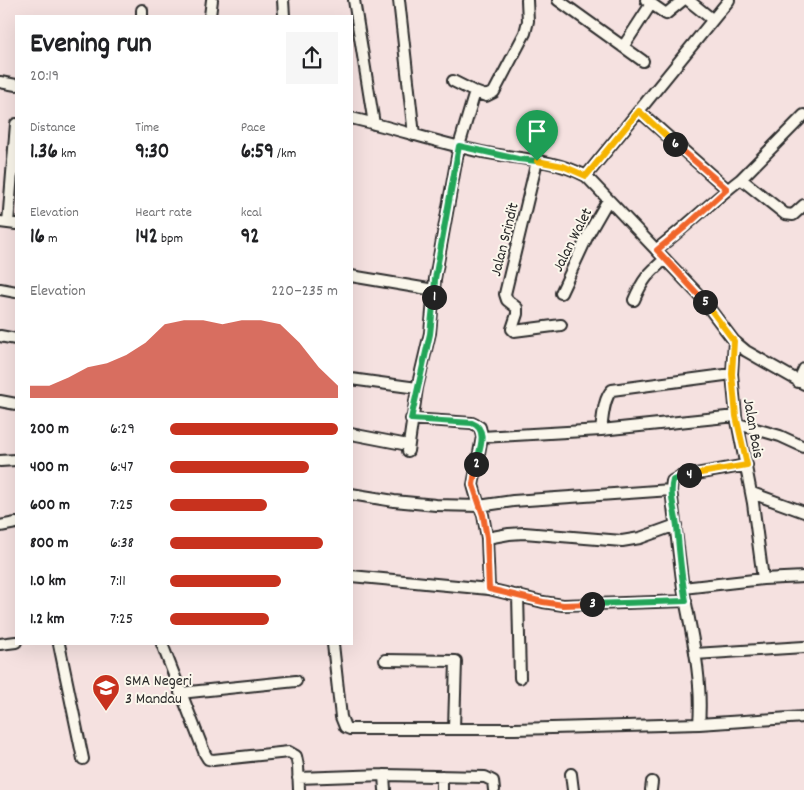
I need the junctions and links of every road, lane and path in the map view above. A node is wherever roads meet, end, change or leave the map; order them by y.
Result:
1 (212, 0) edge
2 (283, 0) edge
3 (354, 0) edge
4 (399, 0) edge
5 (528, 0) edge
6 (558, 0) edge
7 (683, 0) edge
8 (688, 0) edge
9 (729, 0) edge
10 (648, 2) edge
11 (210, 15) edge
12 (284, 15) edge
13 (713, 20) junction
14 (623, 47) junction
15 (643, 61) dead end
16 (0, 82) edge
17 (453, 82) dead end
18 (15, 85) edge
19 (475, 92) junction
20 (639, 111) junction
21 (804, 115) edge
22 (353, 119) edge
23 (374, 124) junction
24 (414, 135) junction
25 (15, 136) edge
26 (459, 146) junction
27 (537, 161) junction
28 (586, 176) junction
29 (741, 178) junction
30 (727, 189) junction
31 (608, 200) junction
32 (804, 205) edge
33 (8, 223) edge
34 (657, 250) junction
35 (665, 259) junction
36 (353, 276) edge
37 (0, 289) edge
38 (434, 290) junction
39 (15, 292) edge
40 (561, 293) dead end
41 (634, 300) dead end
42 (561, 325) dead end
43 (0, 336) edge
44 (15, 339) edge
45 (734, 341) junction
46 (804, 369) edge
47 (732, 374) junction
48 (353, 380) edge
49 (801, 383) edge
50 (417, 388) junction
51 (0, 401) edge
52 (15, 404) edge
53 (411, 419) junction
54 (737, 420) junction
55 (601, 430) junction
56 (353, 434) edge
57 (482, 437) junction
58 (804, 447) edge
59 (15, 460) edge
60 (0, 461) edge
61 (747, 465) junction
62 (672, 490) junction
63 (353, 494) edge
64 (752, 494) junction
65 (479, 506) junction
66 (804, 512) edge
67 (15, 523) edge
68 (676, 525) junction
69 (0, 526) edge
70 (487, 538) junction
71 (353, 576) edge
72 (804, 577) edge
73 (763, 579) junction
74 (683, 588) junction
75 (489, 589) junction
76 (518, 595) junction
77 (686, 601) junction
78 (15, 642) edge
79 (0, 644) edge
80 (59, 645) edge
81 (162, 645) edge
82 (333, 645) edge
83 (804, 647) edge
84 (695, 654) junction
85 (385, 660) dead end
86 (520, 678) dead end
87 (296, 681) dead end
88 (180, 693) junction
89 (804, 717) edge
90 (700, 724) junction
91 (454, 728) junction
92 (83, 759) dead end
93 (571, 774) dead end
94 (384, 775) junction
95 (442, 776) junction
96 (298, 778) junction
97 (299, 790) edge
98 (384, 790) edge
99 (442, 790) edge
100 (494, 790) edge
101 (573, 790) edge

1 - 11 street
2 - 12 street
3 - 23 street
4 - 24 street
5 - 19 street
6 - 14 street
7 - 10 street
8 - 13 street
9 - 13 street
10 - 14 street
13 - 20 street
14 - 15 street
16 - 18 street
17 - 19 street
19 - 26 street
20 - 28 street
20 - 30 street
21 - 29 street
22 - 23 street
23 - 24 street
24 - 26 street
25 - 33 street
26 - 27 street
26 - 38 street
27 - 28 street
27 - 42 street, Jalan Srindit
28 - 31 street
29 - 30 street
29 - 32 street
30 - 34 street
31 - 34 street
31 - 40 street, Jalan Walet
34 - 35 street
35 - 41 street
35 - 45 street
36 - 38 street
37 - 39 street
38 - 50 street
43 - 44 street
45 - 47 street, Jalan Bais
45 - 49 street
46 - 49 street
47 - 54 street, Jalan Bais
47 - 55 street
48 - 50 street
50 - 53 street
51 - 52 street
53 - 56 street
53 - 57 street
54 - 55 street
54 - 58 street
54 - 61 street, Jalan Bais
55 - 57 street
57 - 65 street
59 - 60 street
61 - 62 street
61 - 64 street, Jalan Bais
62 - 65 street
62 - 68 street
63 - 65 street
64 - 66 street
64 - 73 street, Jalan Bais
65 - 70 street
67 - 69 street
68 - 70 street
68 - 74 street
70 - 75 street
71 - 75 street
72 - 73 street
73 - 74 street
74 - 77 street
75 - 76 street
76 - 77 street
76 - 86 street
77 - 84 street
78 - 79 street
80 - 92 street
81 - 88 street
82 - 91 street
83 - 84 street
84 - 90 street
85 - 91 street
87 - 88 street
88 - 96 street
89 - 90 street
90 - 91 street
93 - 101 street
94 - 95 street
94 - 96 street
94 - 98 street
95 - 99 street
95 - 100 street
96 - 97 street

